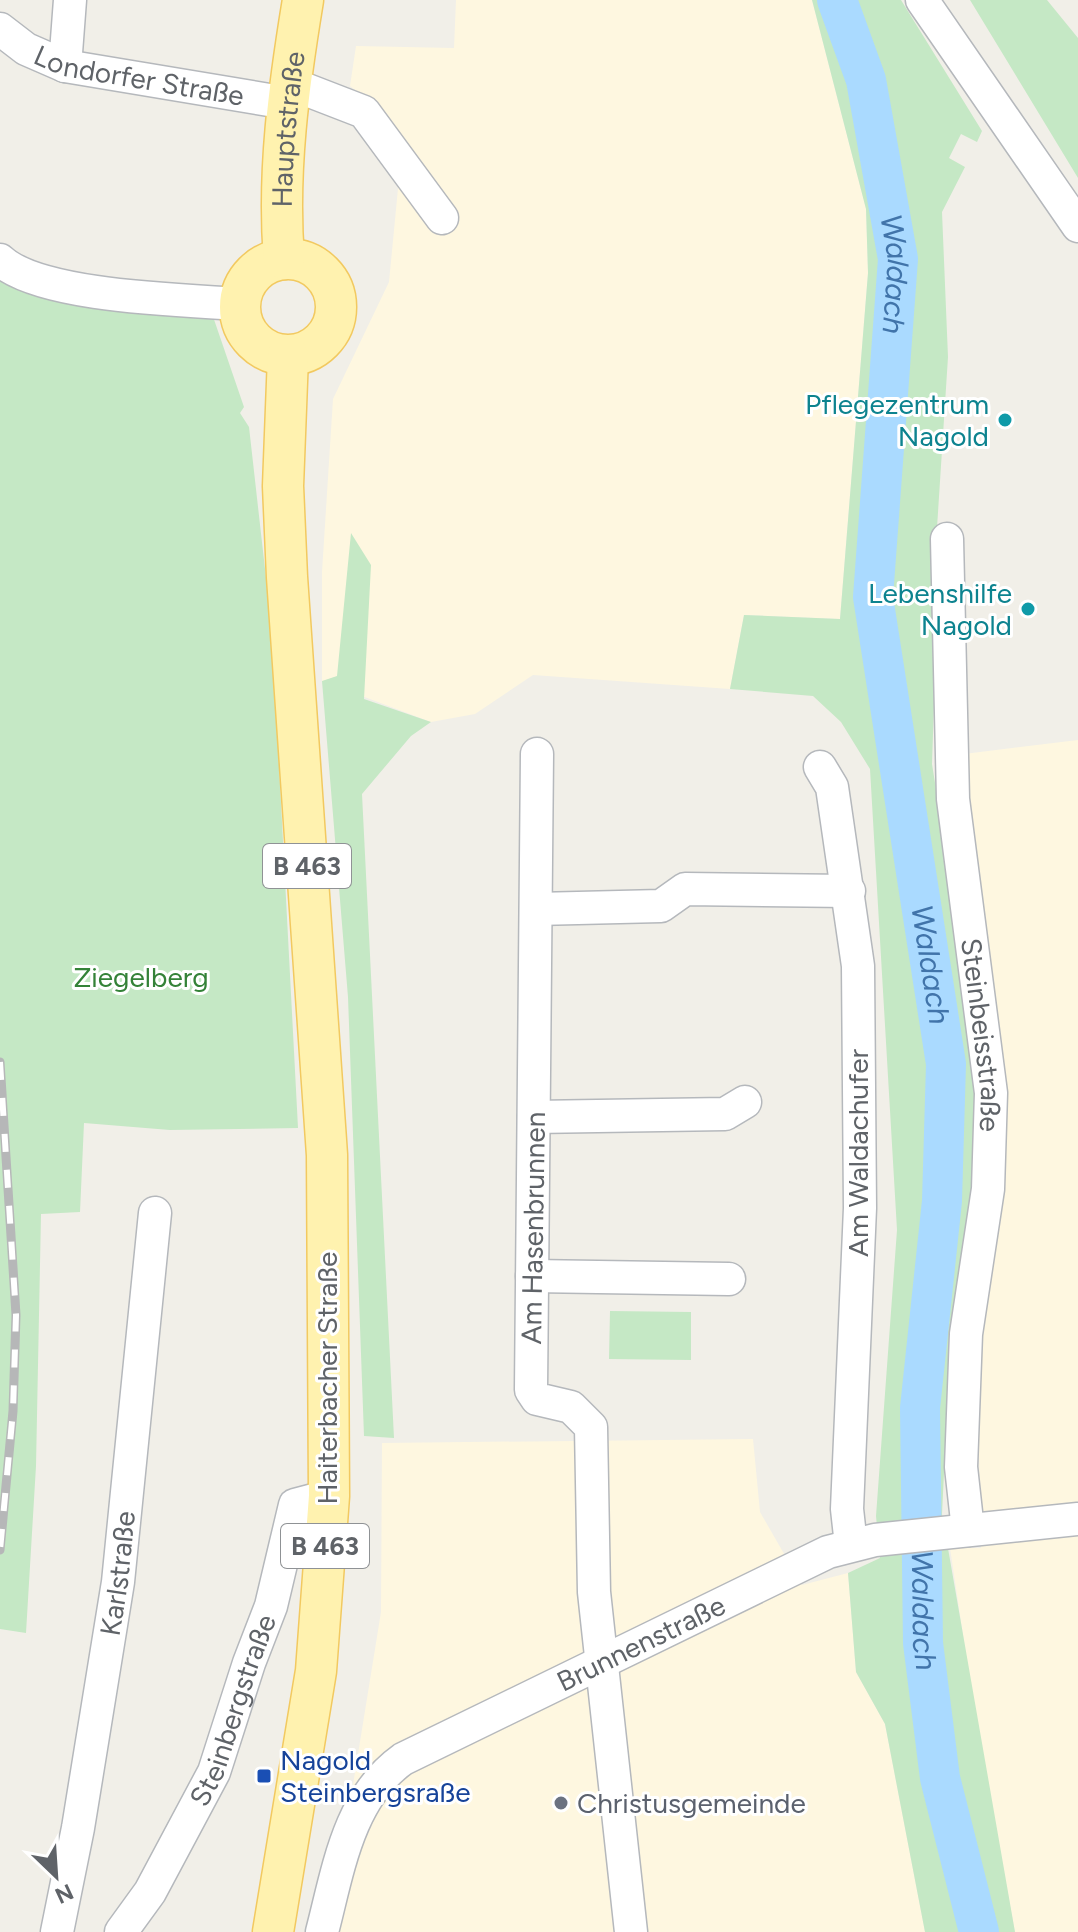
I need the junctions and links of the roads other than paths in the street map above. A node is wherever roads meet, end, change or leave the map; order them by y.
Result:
1 (70, 0) edge
2 (303, 0) edge
3 (922, 0) edge
4 (0, 29) edge
5 (65, 66) junction
6 (288, 93) junction
7 (442, 218) dead end
8 (1078, 226) edge
9 (284, 259) junction
10 (0, 260) edge
11 (240, 304) junction
12 (288, 356) junction
13 (947, 539) dead end
14 (537, 754) dead end
15 (820, 767) dead end
16 (849, 891) junction
17 (536, 909) junction
18 (745, 1102) dead end
19 (534, 1117) junction
20 (155, 1213) dead end
21 (532, 1276) junction
22 (729, 1279) dead end
23 (329, 1496) junction
24 (1078, 1519) edge
25 (954, 1532) junction
26 (863, 1543) junction
27 (601, 1665) junction
28 (57, 1932) edge
29 (121, 1932) edge
30 (273, 1932) edge
31 (322, 1932) edge
32 (631, 1932) edge

1 - 5 street
2 - 6 main road, Hauptstraße
3 - 8 street
4 - 5 street, Londorfer Straße
5 - 6 street, Londorfer Straße
6 - 7 street, Londorfer Straße
6 - 9 main road, Hauptstraße
9 - 11 main road
9 - 12 main road
10 - 11 street
11 - 12 main road
12 - 23 main road, Haiterbacher Straße / B 463
13 - 25 street, Steinbeisstraße
14 - 17 street, Am Hasenbrunnen
15 - 16 street, Am Waldachufer
16 - 17 street
16 - 26 street, Am Waldachufer
17 - 19 street, Am Hasenbrunnen
18 - 19 street
19 - 21 street, Am Hasenbrunnen
20 - 28 street, Karlstraße
21 - 22 street
21 - 27 street, Am Hasenbrunnen
23 - 29 street, Steinbergstraße
23 - 30 main road, Haiterbacher Straße / B 463
24 - 25 street, Brunnenstraße
25 - 26 street, Brunnenstraße
26 - 27 street, Brunnenstraße
27 - 31 street, Brunnenstraße
27 - 32 street

